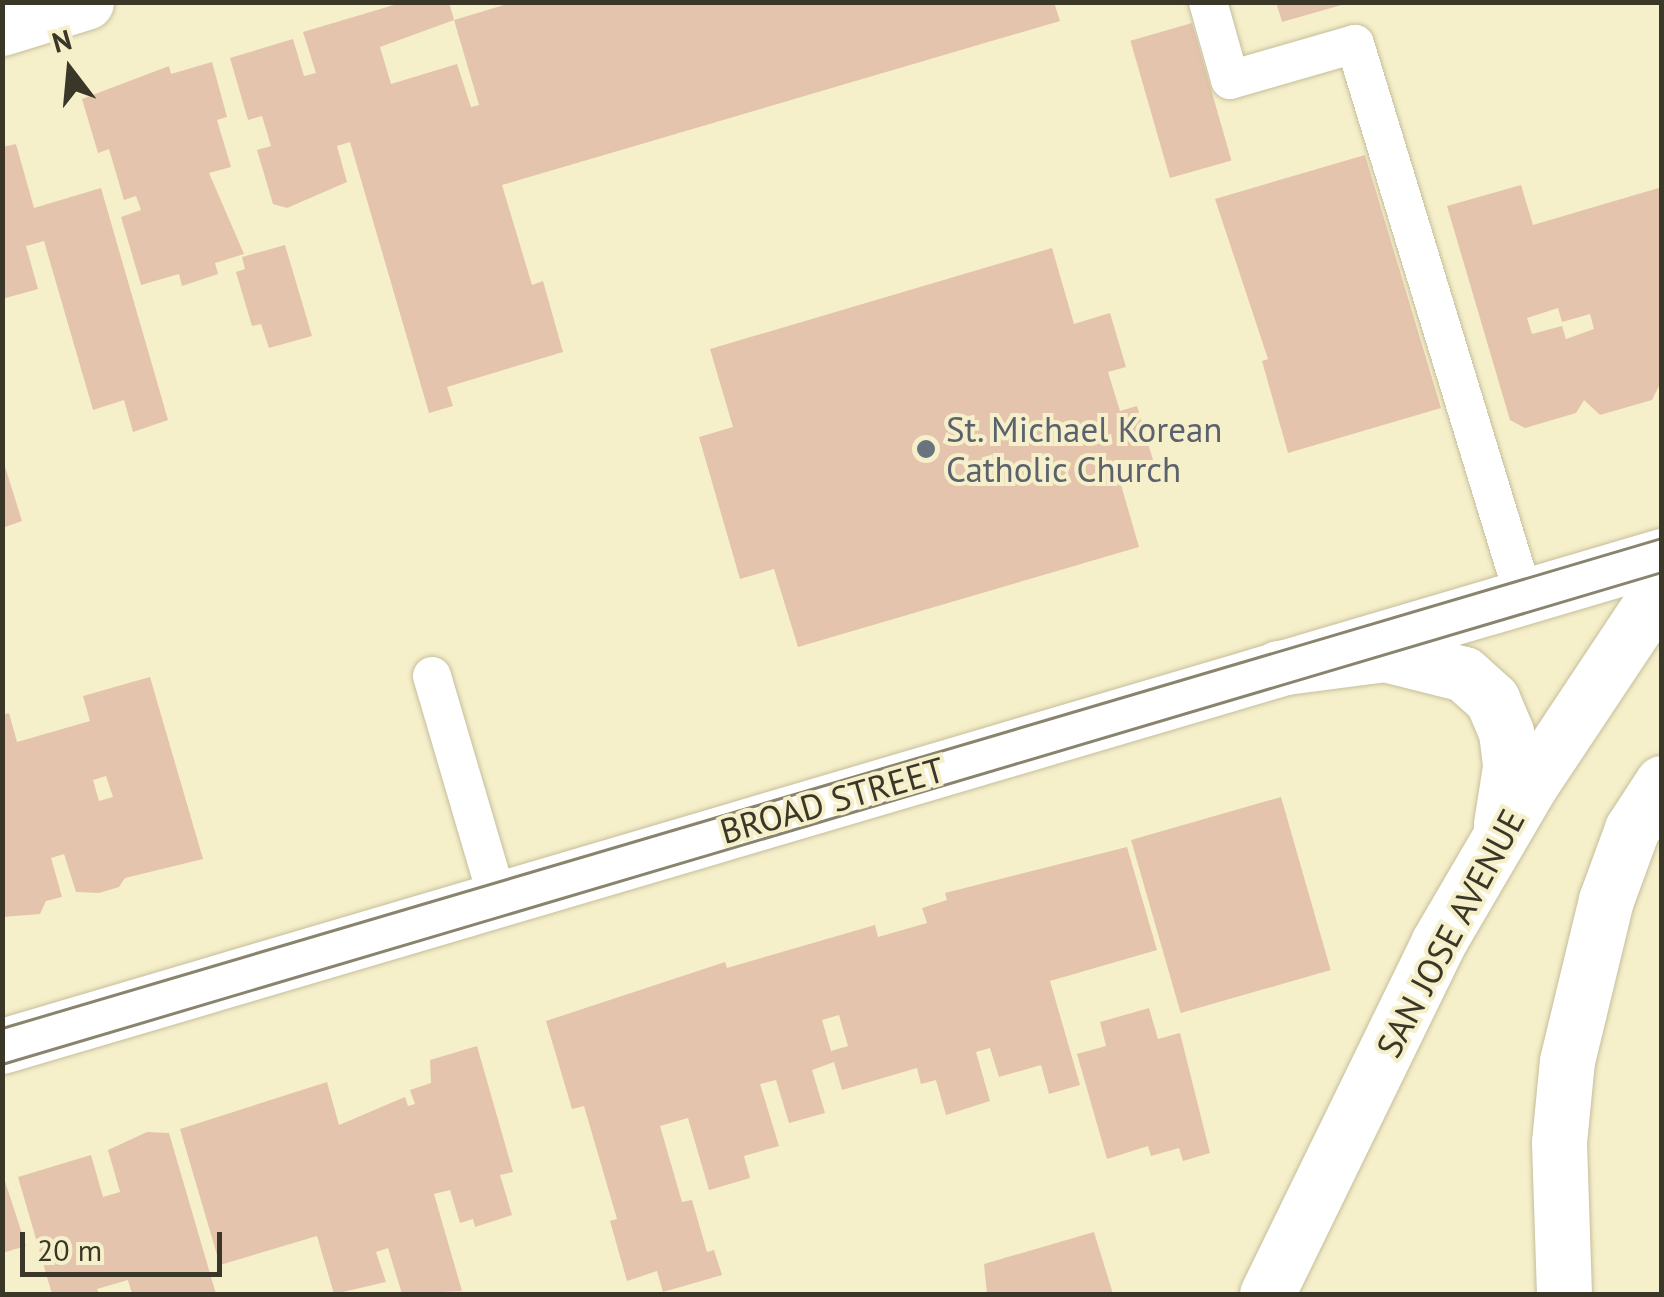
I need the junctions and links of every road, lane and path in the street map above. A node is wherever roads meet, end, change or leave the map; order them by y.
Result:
1 (86, 2) edge
2 (1208, 2) edge
3 (2, 28) edge
4 (1662, 556) edge
5 (1662, 587) edge
6 (1524, 596) junction
7 (1278, 668) junction
8 (432, 676) dead end
9 (1662, 758) edge
10 (1662, 783) edge
11 (1632, 829) junction
12 (1489, 857) junction
13 (498, 900) junction
14 (2, 1046) edge
15 (1266, 1294) edge
16 (1564, 1294) edge

1 - 3 main road
2 - 6 lane
4 - 6 main road, BROAD STREET
5 - 12 main road, SAN JOSE AVENUE
6 - 7 main road, BROAD STREET
7 - 12 main road
7 - 13 main road, BROAD STREET
8 - 13 lane
9 - 11 main road
10 - 11 main road
11 - 16 main road
12 - 15 main road, SAN JOSE AVENUE
13 - 14 main road, BROAD STREET

